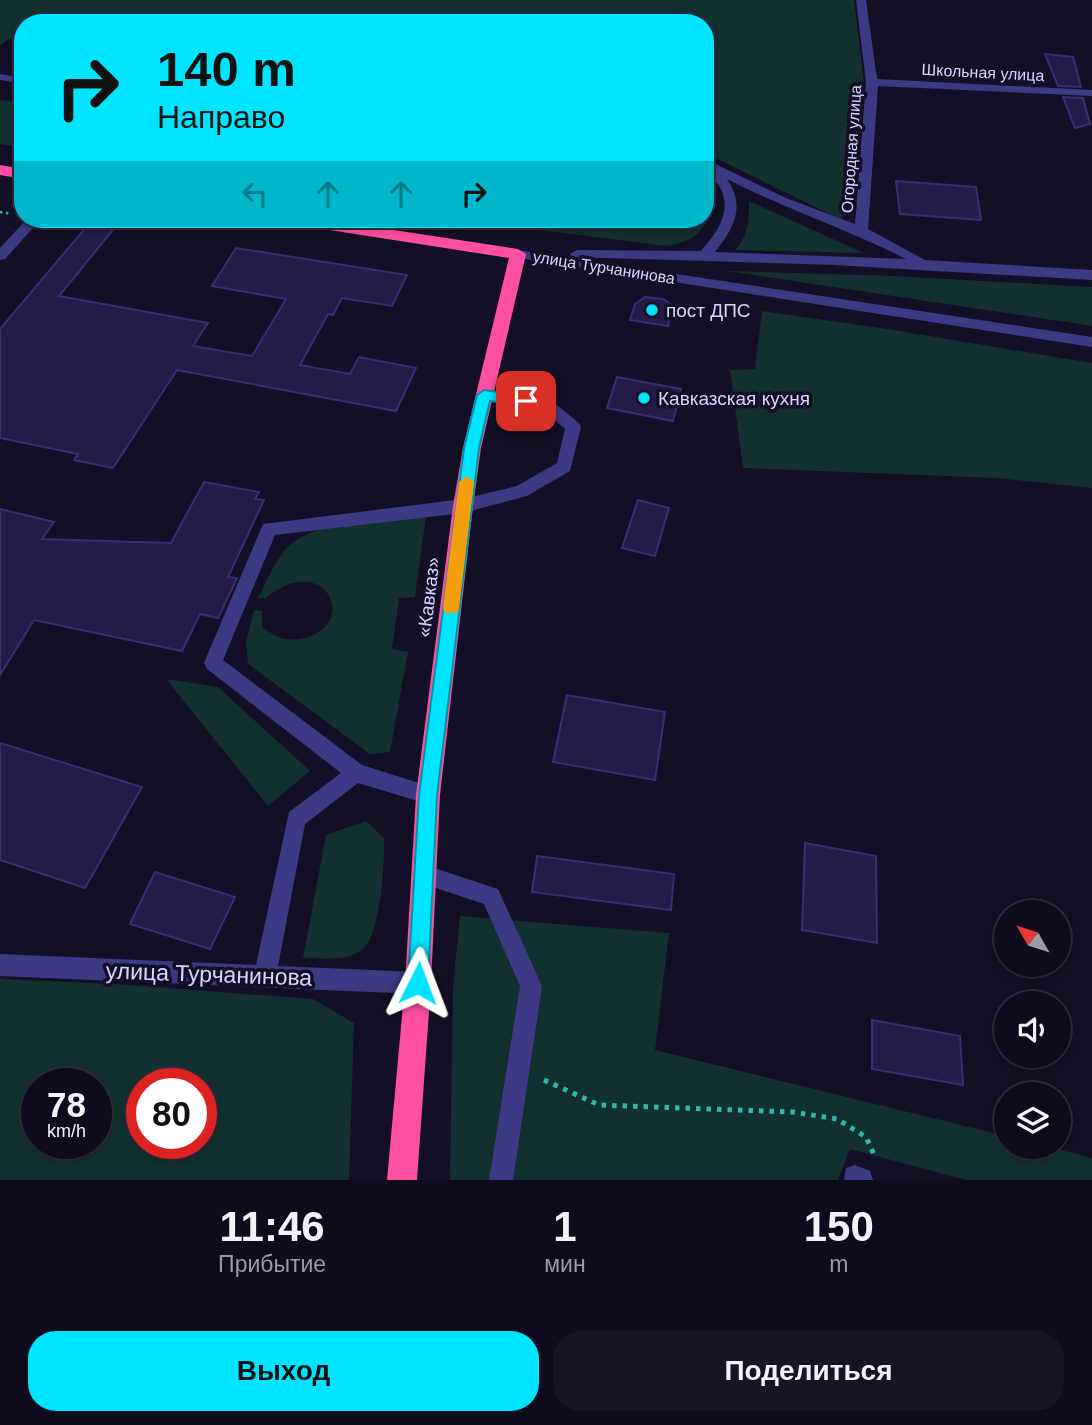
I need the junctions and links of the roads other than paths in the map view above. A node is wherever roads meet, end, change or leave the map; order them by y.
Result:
1 (861, 0) edge
2 (872, 82) junction
3 (1092, 93) edge
4 (714, 167) edge
5 (714, 174) edge
6 (25, 228) edge
7 (372, 228) edge
8 (862, 231) junction
9 (2, 251) edge
10 (518, 254) junction
11 (705, 255) junction
12 (924, 263) junction
13 (1092, 275) edge
14 (1092, 342) edge
15 (484, 395) junction
16 (463, 506) junction
17 (356, 774) junction
18 (428, 795) junction
19 (425, 875) junction
20 (0, 965) edge
21 (265, 976) junction
22 (418, 983) junction
23 (402, 1180) edge
24 (502, 1180) edge

1 - 2 street, Огородная улица
2 - 3 street, Школьная улица
2 - 8 street, Огородная улица
4 - 8 street
5 - 11 street
6 - 9 street
7 - 10 highway
8 - 12 street, Огородная улица
10 - 11 street, улица Турчанинова
10 - 14 street, улица Турчанинова
10 - 15 highway, «Кавказ»
11 - 12 street, улица Турчанинова
12 - 13 street, улица Турчанинова
15 - 16 highway, «Кавказ»
15 - 16 street
16 - 17 street
16 - 18 highway, «Кавказ»
17 - 18 street
17 - 21 street
18 - 19 highway, «Кавказ»
19 - 22 highway, «Кавказ»
19 - 24 street
20 - 21 street, улица Турчанинова
21 - 22 street, улица Турчанинова
22 - 23 highway, «Кавказ»

